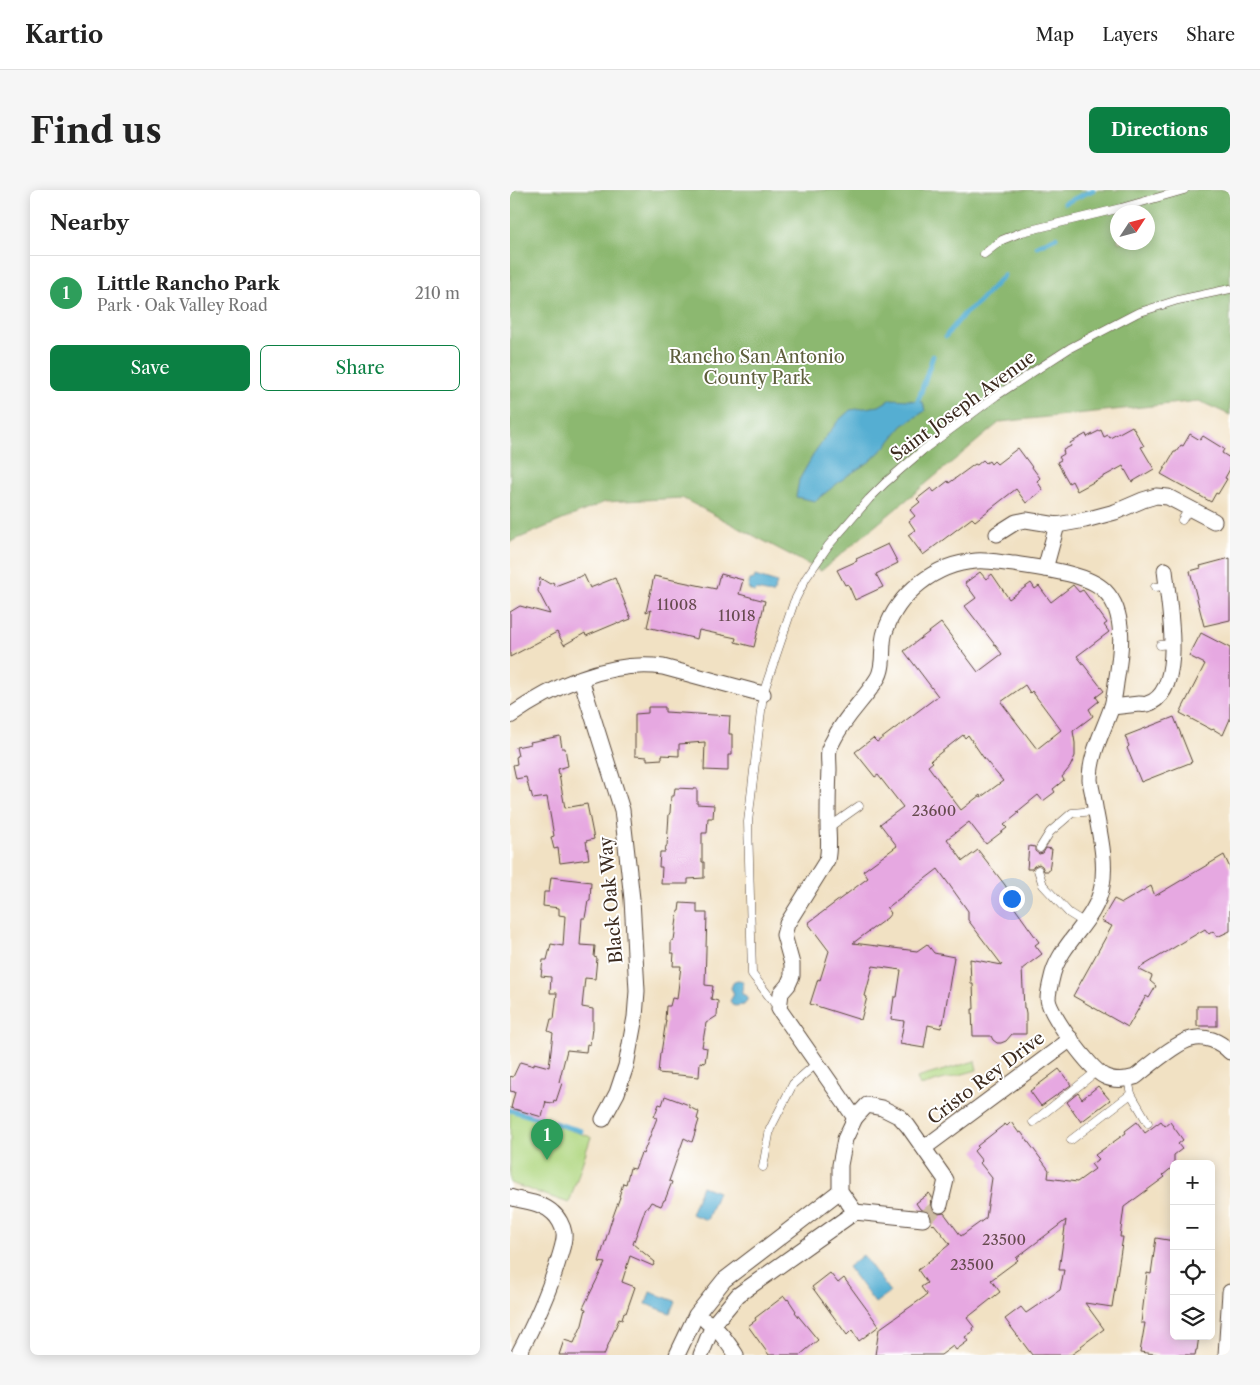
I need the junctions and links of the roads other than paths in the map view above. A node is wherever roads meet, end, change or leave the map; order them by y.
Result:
1 (1184, 190) edge
2 (984, 254) dead end
3 (1230, 289) edge
4 (1214, 522) dead end
5 (1057, 525) junction
6 (997, 534) dead end
7 (1045, 570) junction
8 (1166, 570) dead end
9 (581, 679) junction
10 (763, 694) junction
11 (1112, 706) junction
12 (510, 716) edge
13 (859, 806) dead end
14 (1095, 811) junction
15 (828, 828) junction
16 (1040, 848) dead end
17 (1038, 870) dead end
18 (1085, 923) junction
19 (779, 1009) junction
20 (1070, 1039) junction
21 (1230, 1052) edge
22 (817, 1064) junction
23 (1097, 1071) junction
24 (1129, 1087) junction
25 (855, 1118) junction
26 (603, 1119) dead end
27 (1033, 1122) dead end
28 (1148, 1123) dead end
29 (1071, 1140) dead end
30 (924, 1148) junction
31 (763, 1166) dead end
32 (840, 1191) junction
33 (510, 1197) edge
34 (940, 1205) tunnel mouth
35 (855, 1212) junction
36 (923, 1219) dead end
37 (1230, 1292) edge
38 (696, 1315) junction
39 (713, 1325) junction
40 (518, 1355) edge
41 (677, 1355) edge
42 (701, 1355) edge
43 (736, 1355) edge
44 (1226, 1355) edge

1 - 2 lane
3 - 10 lane, Saint Joseph Avenue
4 - 5 street
5 - 6 street
5 - 7 street
7 - 11 street
7 - 15 street
8 - 11 street
9 - 10 street
9 - 12 street
9 - 26 street, Black Oak Way
10 - 19 lane, Saint Joseph Avenue
11 - 14 street
13 - 15 lane
14 - 16 lane
14 - 18 street
15 - 19 street
17 - 18 lane
18 - 20 street
19 - 22 street
20 - 23 street
20 - 30 street, Cristo Rey Drive
21 - 24 street
22 - 25 street
22 - 31 lane
23 - 24 street
23 - 27 lane
24 - 28 lane
24 - 29 lane
25 - 30 street, Cristo Rey Drive
25 - 32 street
30 - 34 street, Cristo Rey Drive
32 - 35 street
32 - 38 street
33 - 40 street
35 - 36 street
35 - 39 street
37 - 44 street
38 - 39 street
38 - 41 street
39 - 42 street
39 - 43 street

